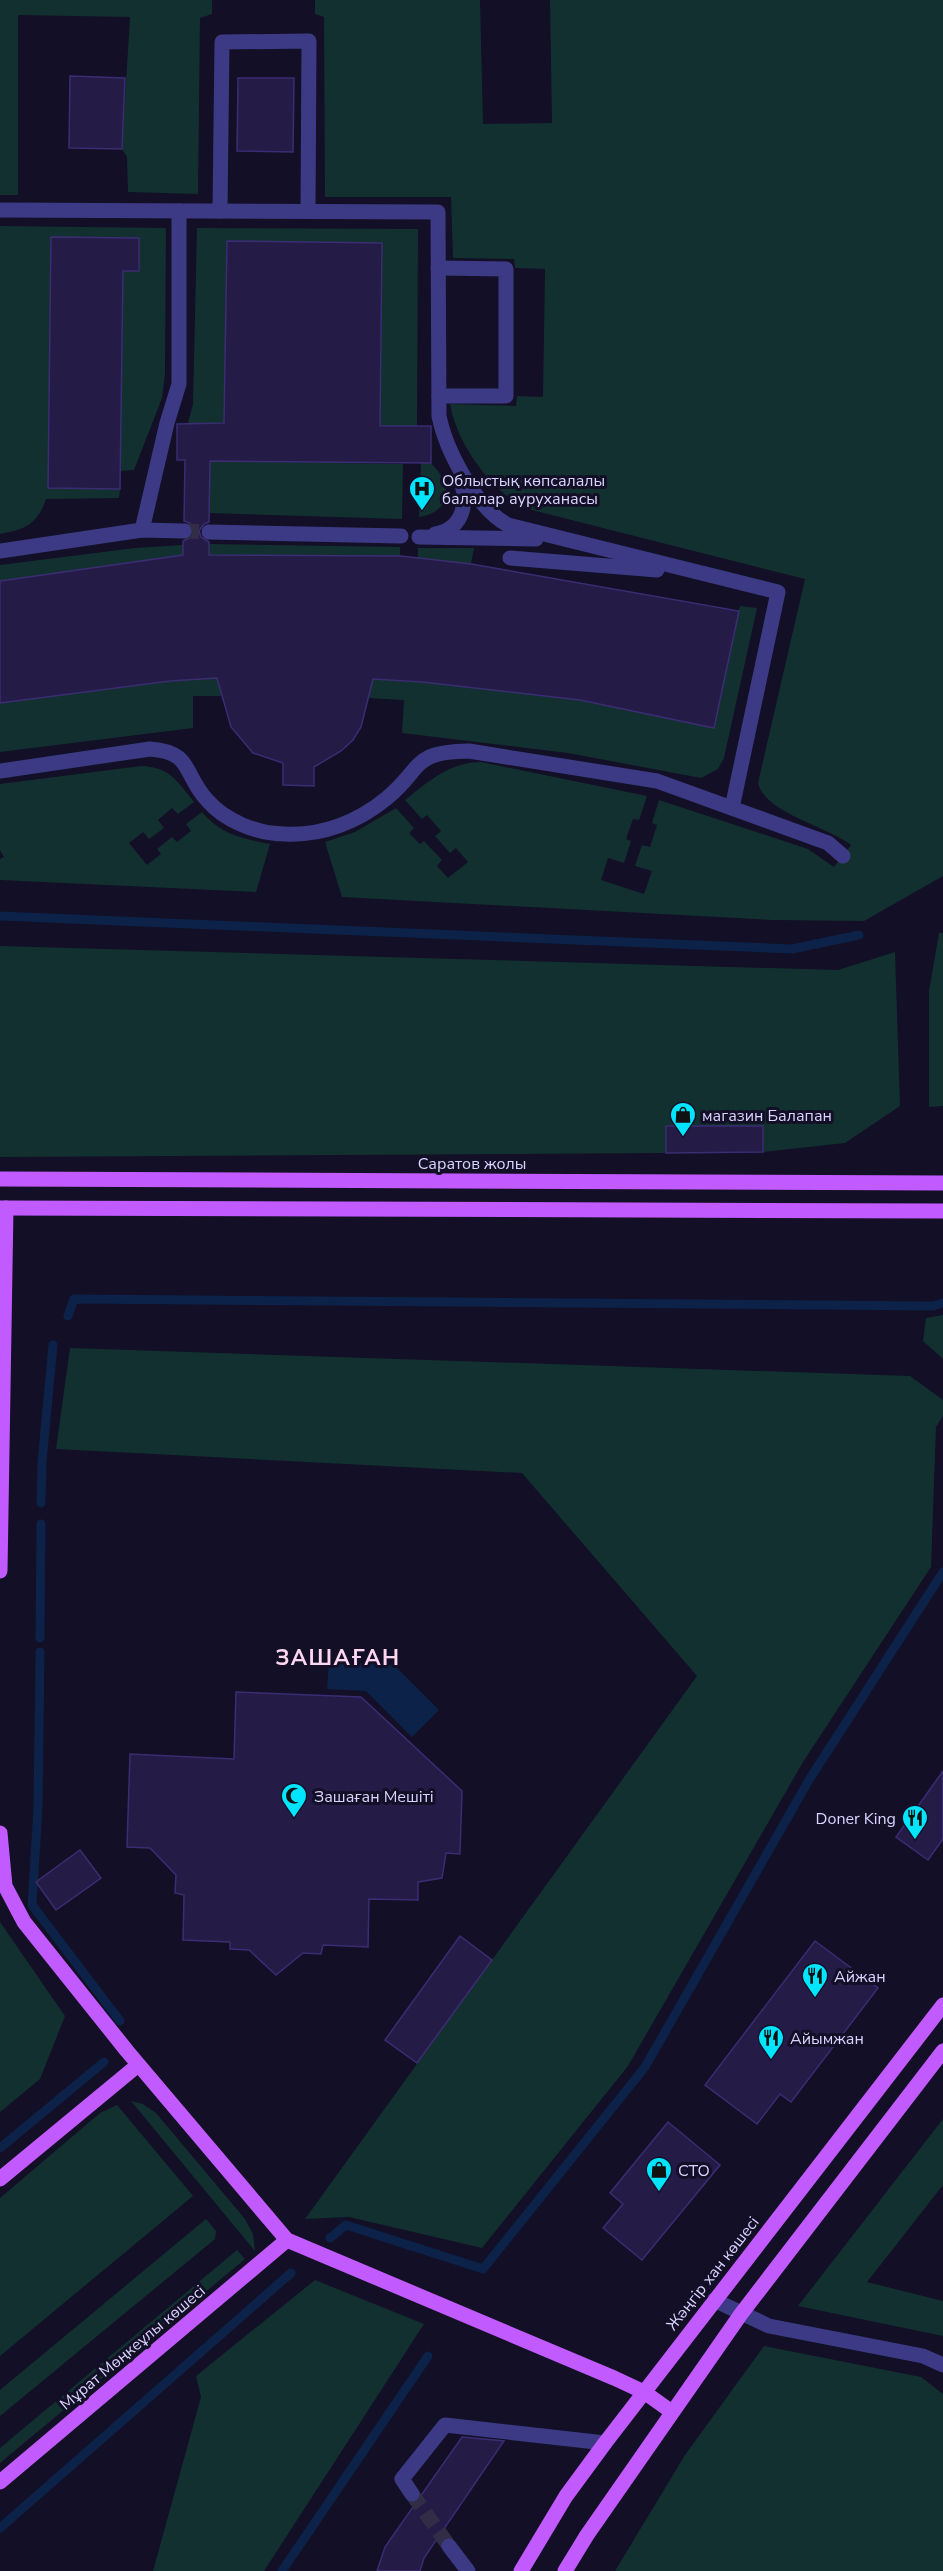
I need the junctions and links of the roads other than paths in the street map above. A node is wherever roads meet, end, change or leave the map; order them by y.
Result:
1 (0, 210) edge
2 (179, 211) junction
3 (220, 211) junction
4 (308, 211) junction
5 (438, 268) junction
6 (439, 396) junction
7 (450, 450) junction
8 (142, 530) junction
9 (184, 531) tunnel mouth
10 (209, 532) tunnel mouth
11 (401, 536) dead end
12 (562, 540) junction
13 (0, 551) edge
14 (510, 558) dead end
15 (704, 574) junction
16 (0, 771) edge
17 (732, 808) junction
18 (843, 856) dead end
19 (0, 1179) edge
20 (943, 1183) edge
21 (3, 1208) edge
22 (943, 1211) edge
23 (0, 1507) edge
24 (0, 1571) edge
25 (0, 1833) edge
26 (943, 2005) edge
27 (943, 2052) edge
28 (138, 2065) junction
29 (0, 2179) edge
30 (287, 2240) junction
31 (714, 2300) junction
32 (741, 2314) junction
33 (943, 2365) edge
34 (644, 2392) junction
35 (672, 2412) junction
36 (605, 2443) junction
37 (0, 2482) edge
38 (412, 2494) tunnel mouth
39 (449, 2546) tunnel mouth
40 (468, 2571) edge
41 (521, 2571) edge
42 (565, 2571) edge

1 - 2 lane
2 - 3 lane
2 - 8 lane
3 - 4 lane
3 - 4 lane
4 - 5 lane
5 - 6 lane
5 - 6 lane
6 - 7 lane
7 - 12 lane
7 - 12 lane
8 - 9 lane
8 - 13 lane
10 - 11 lane
12 - 15 lane
14 - 15 lane
15 - 17 lane
16 - 17 lane
17 - 18 lane
19 - 20 main road, Саратов жолы
21 - 22 main road
21 - 23 main road
23 - 24 main road
25 - 28 main road
26 - 31 main road, Жәңгір хан көшесі
27 - 32 main road
28 - 29 main road
28 - 30 main road
30 - 34 main road
30 - 37 main road, Мұрат Мөңкеұлы көшесі
31 - 32 lane
31 - 34 main road, Жәңгір хан көшесі
32 - 33 lane
32 - 35 main road
34 - 35 main road
34 - 36 main road, Жәңгір хан көшесі
35 - 42 main road
36 - 38 lane
36 - 41 main road, Жәңгір хан көшесі
39 - 40 lane

